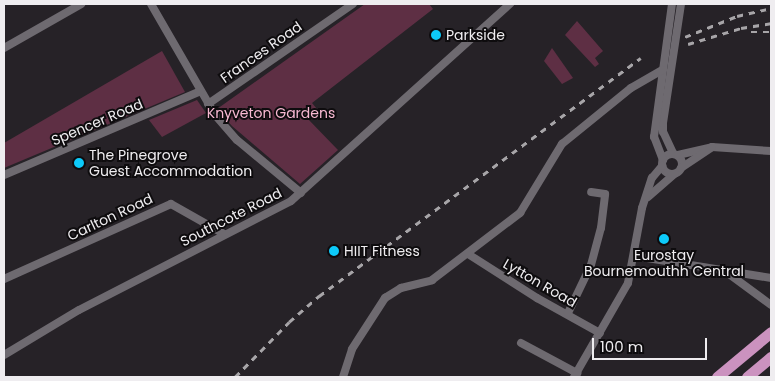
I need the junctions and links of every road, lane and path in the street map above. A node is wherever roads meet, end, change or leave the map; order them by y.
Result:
1 (81, 4) edge
2 (151, 4) edge
3 (353, 4) edge
4 (510, 4) edge
5 (672, 4) edge
6 (681, 4) edge
7 (4, 48) edge
8 (660, 68) junction
9 (201, 91) junction
10 (208, 104) junction
11 (712, 147) junction
12 (771, 151) edge
13 (676, 154) junction
14 (662, 163) junction
15 (681, 168) junction
16 (674, 174) junction
17 (4, 175) edge
18 (591, 192) dead end
19 (301, 193) junction
20 (647, 198) junction
21 (224, 234) junction
22 (468, 254) junction
23 (634, 256) junction
24 (727, 273) junction
25 (771, 278) edge
26 (4, 280) edge
27 (771, 305) edge
28 (568, 313) junction
29 (771, 332) edge
30 (600, 333) junction
31 (521, 343) dead end
32 (4, 355) edge
33 (771, 358) edge
34 (576, 375) edge
35 (342, 377) edge
36 (717, 377) edge
37 (746, 377) edge

1 - 7 street
2 - 9 street
3 - 10 street, Frances Road
4 - 19 street, Southcote Road
5 - 8 street
6 - 13 street
8 - 14 street
8 - 22 street
9 - 10 street
9 - 17 street, Spencer Road
10 - 19 street
11 - 12 street
11 - 13 street
11 - 15 street
13 - 14 street
13 - 15 street
14 - 16 street
14 - 20 street
15 - 16 street
16 - 20 street
18 - 28 street
19 - 21 street, Southcote Road
20 - 23 street
21 - 26 street, Carlton Road
21 - 32 street, Southcote Road
22 - 28 street, Lytton Road
22 - 35 street
23 - 24 street
23 - 30 street
24 - 25 street
24 - 27 street
28 - 30 street, Lytton Road
29 - 36 highway
30 - 34 street
31 - 34 street
33 - 37 highway

